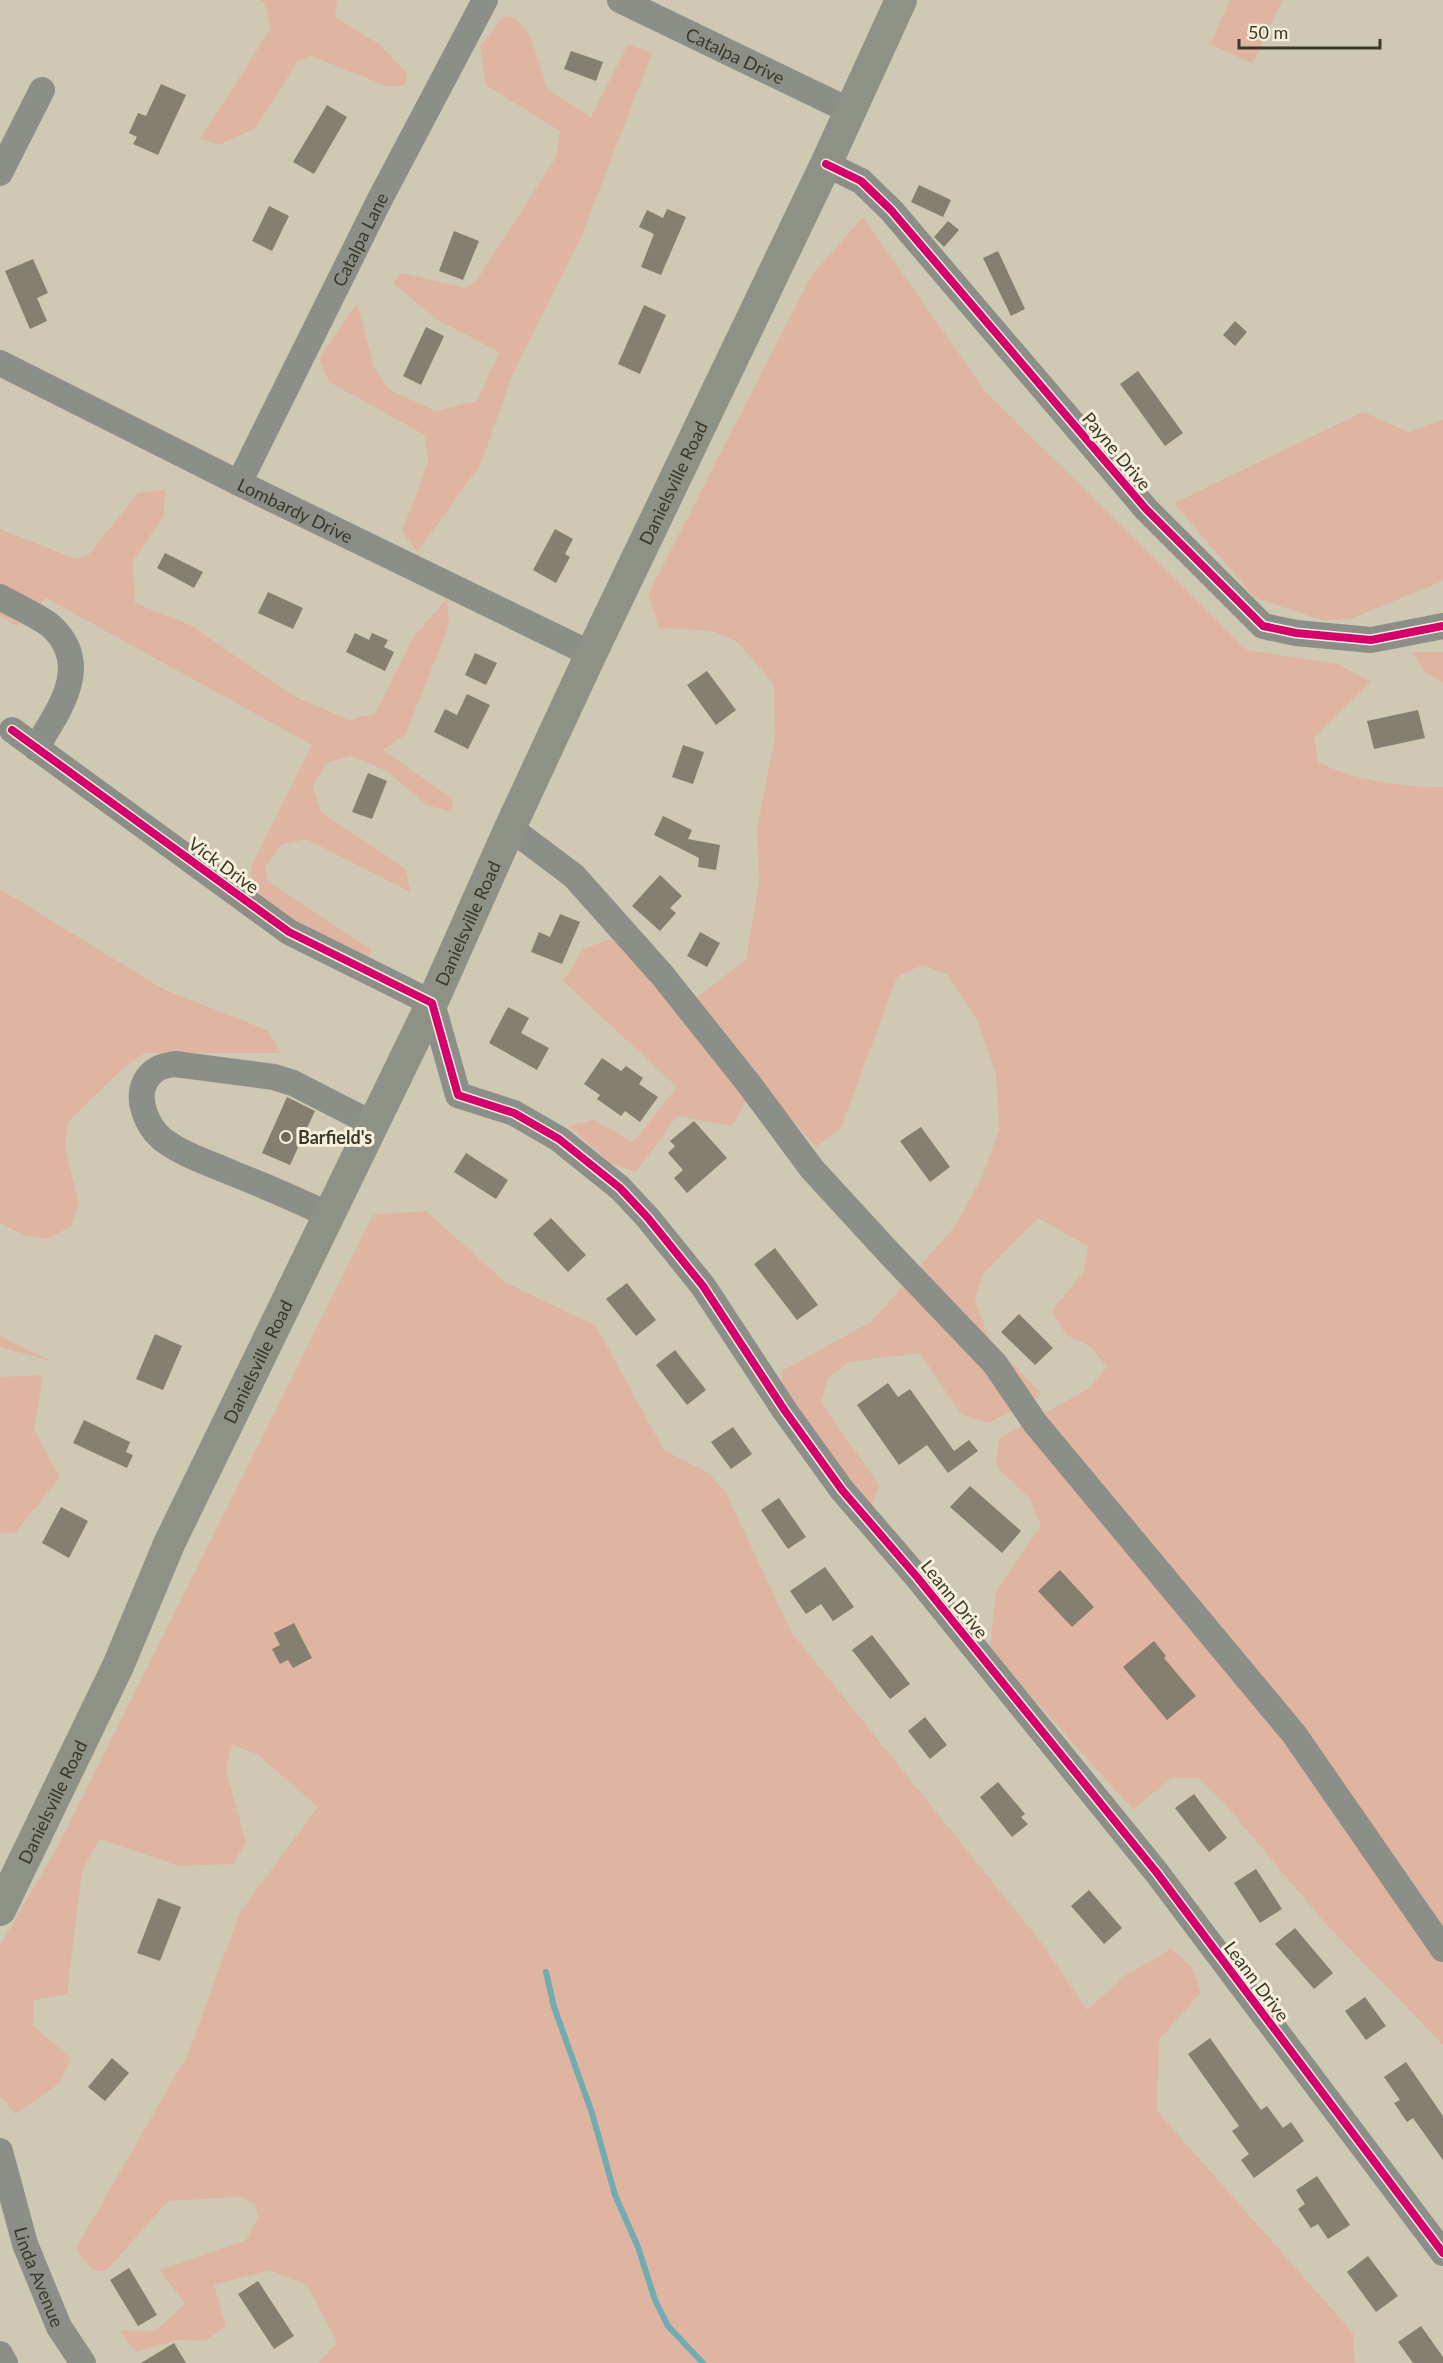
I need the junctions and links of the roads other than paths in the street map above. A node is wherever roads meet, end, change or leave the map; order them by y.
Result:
1 (485, 0) edge
2 (620, 0) edge
3 (901, 0) edge
4 (42, 90) dead end
5 (850, 111) junction
6 (826, 164) junction
7 (0, 173) edge
8 (0, 363) edge
9 (239, 483) junction
10 (0, 597) edge
11 (1443, 626) edge
12 (591, 654) junction
13 (12, 730) dead end
14 (36, 748) junction
15 (510, 828) junction
16 (432, 1003) junction
17 (374, 1124) junction
18 (329, 1215) junction
19 (4, 1891) edge
20 (1443, 1949) edge
21 (0, 2151) edge
22 (6, 2202) edge
23 (1443, 2253) edge
24 (0, 2354) edge
25 (5, 2363) edge
26 (83, 2363) edge

1 - 9 street, Catalpa Lane
2 - 5 street, Catalpa Drive
3 - 5 main road, Danielsville Road
4 - 7 street
5 - 6 main road, Danielsville Road
6 - 11 street, Payne Drive
6 - 12 main road, Danielsville Road
8 - 9 street, Lombardy Drive
9 - 12 street, Lombardy Drive
10 - 14 street
12 - 15 main road, Danielsville Road
13 - 14 street, Vick Drive
14 - 16 street, Vick Drive
15 - 16 main road, Danielsville Road
15 - 20 street
16 - 17 main road, Danielsville Road
16 - 23 street, Leann Drive
17 - 18 main road, Danielsville Road
17 - 18 street
18 - 19 main road, Danielsville Road
21 - 22 street, Linda Avenue
22 - 26 street, Linda Avenue
24 - 25 street

